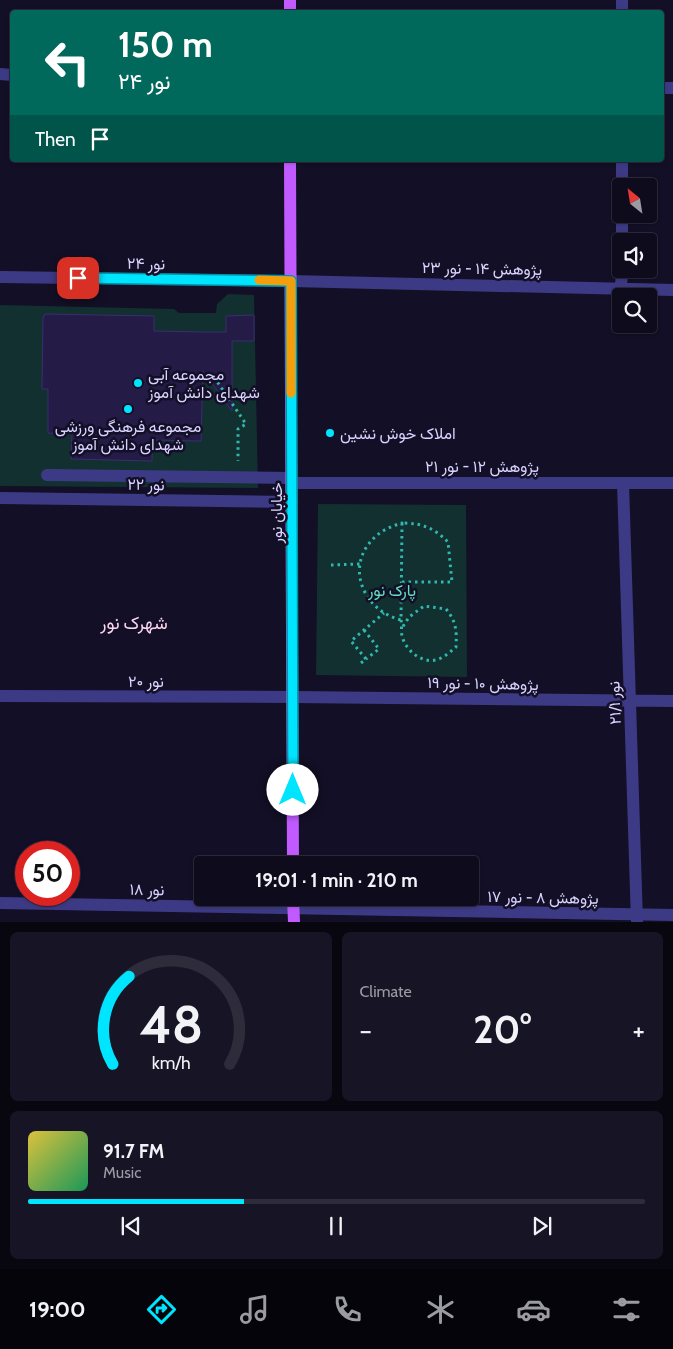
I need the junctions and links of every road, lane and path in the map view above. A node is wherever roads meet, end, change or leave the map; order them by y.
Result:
1 (290, 162) edge
2 (622, 162) edge
3 (622, 178) edge
4 (0, 278) edge
5 (622, 278) edge
6 (291, 281) junction
7 (622, 287) junction
8 (673, 290) edge
9 (214, 377) dead end
10 (47, 475) dead end
11 (238, 477) junction
12 (292, 480) junction
13 (623, 483) junction
14 (673, 483) edge
15 (0, 498) edge
16 (292, 502) junction
17 (402, 523) junction
18 (360, 564) junction
19 (331, 565) dead end
20 (402, 582) junction
21 (384, 613) junction
22 (401, 620) junction
23 (402, 628) junction
24 (364, 630) junction
25 (366, 659) junction
26 (361, 663) dead end
27 (0, 696) edge
28 (293, 697) junction
29 (630, 701) junction
30 (673, 701) edge
31 (293, 856) edge
32 (0, 903) edge
33 (194, 903) edge
34 (293, 906) edge
35 (362, 906) edge
36 (673, 915) edge
37 (636, 918) edge
38 (294, 922) edge

1 - 6 main road, خیابان نور
2 - 3 street
4 - 6 street, نور ۲۴
5 - 7 street
6 - 7 street, پژوهش ۱۴ - نور ۲۳
6 - 12 main road, خیابان نور
7 - 8 street, پژوهش ۱۴ - نور ۲۳
9 - 11 path
10 - 11 street, پژوهش ۱۲ - نور ۲۱
11 - 12 street, پژوهش ۱۲ - نور ۲۱
12 - 13 street, پژوهش ۱۲ - نور ۲۱
12 - 16 main road, خیابان نور
13 - 14 street, پژوهش ۱۲ - نور ۲۱
13 - 29 street, نور ۲۱/۱
15 - 16 street, نور ۲۲
16 - 28 main road, خیابان نور
17 - 18 path
17 - 20 path
17 - 20 path
18 - 19 path
18 - 21 path
20 - 22 path
21 - 22 path
21 - 24 path
22 - 23 path
23 - 23 path
24 - 25 path
24 - 25 path
25 - 26 path
27 - 28 street, نور ۲۰
28 - 29 street, پژوهش ۱۰ - نور ۱۹
28 - 31 main road, خیابان نور
29 - 30 street, پژوهش ۱۰ - نور ۱۹
29 - 37 street, نور ۲۱/۱
32 - 33 street, نور ۱۸
34 - 38 main road
35 - 37 street, پژوهش ۸ - نور ۱۷
36 - 37 street, پژوهش ۸ - نور ۱۷

